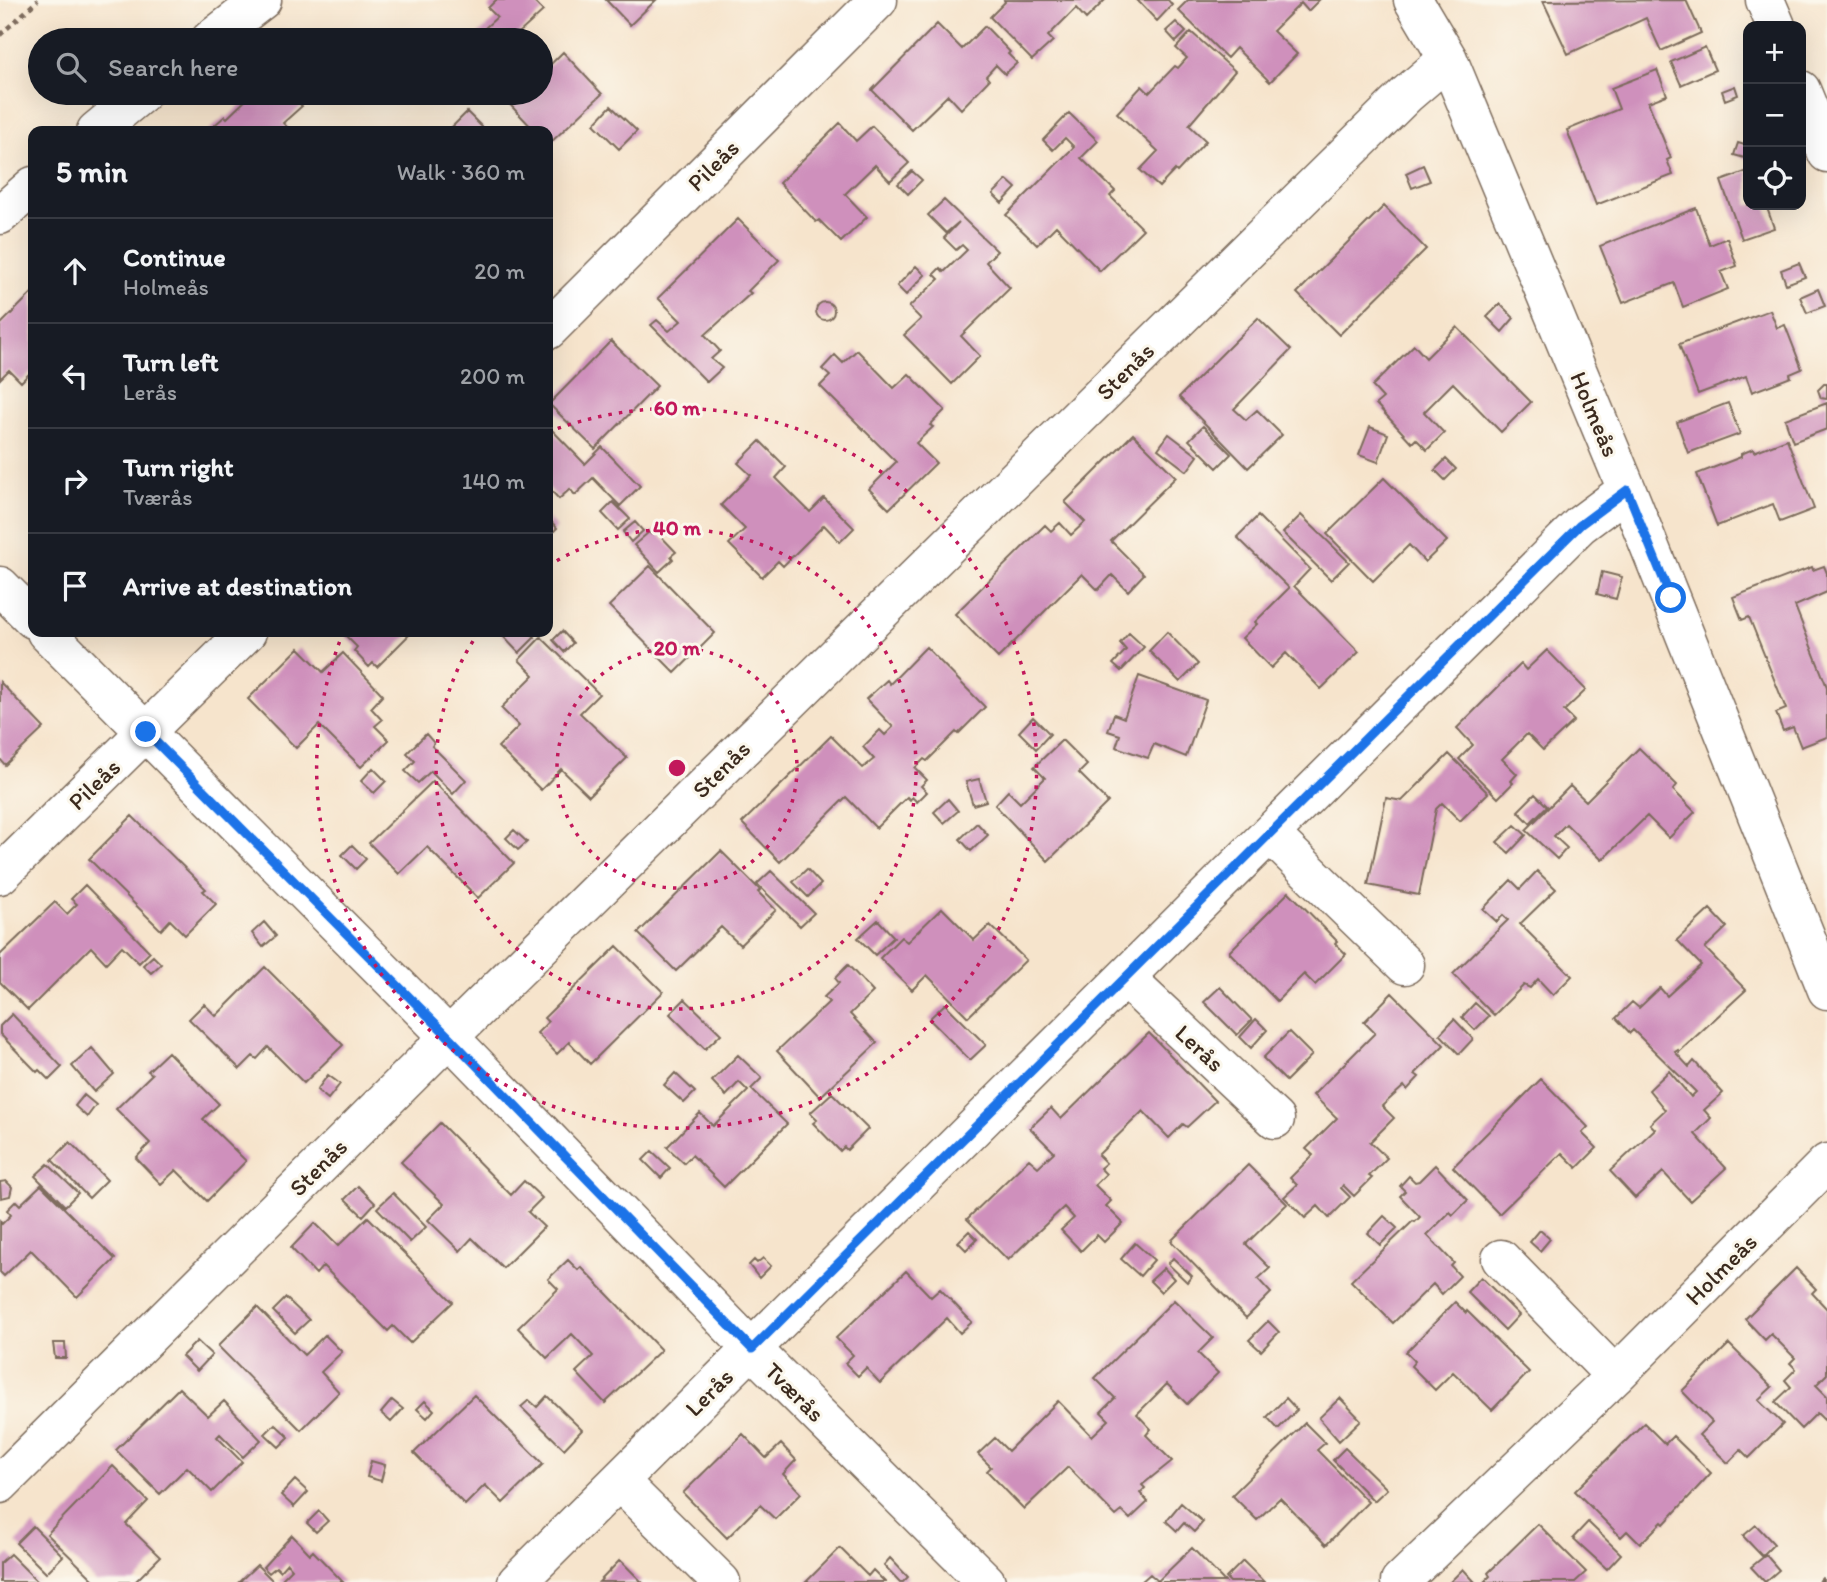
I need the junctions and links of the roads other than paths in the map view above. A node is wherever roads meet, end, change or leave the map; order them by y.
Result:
1 (262, 0) edge
2 (878, 0) edge
3 (1413, 0) edge
4 (1765, 0) edge
5 (1774, 21) edge
6 (226, 28) edge
7 (1448, 59) junction
8 (1806, 102) edge
9 (127, 105) edge
10 (102, 126) edge
11 (1827, 153) edge
12 (28, 190) edge
13 (0, 215) edge
14 (553, 325) edge
15 (1627, 490) junction
16 (0, 586) edge
17 (28, 614) edge
18 (51, 637) edge
19 (242, 637) edge
20 (146, 732) junction
21 (1270, 834) junction
22 (0, 875) edge
23 (1405, 965) dead end
24 (1125, 978) junction
25 (1827, 990) edge
26 (449, 1037) junction
27 (1275, 1119) dead end
28 (1827, 1163) edge
29 (1500, 1259) dead end
30 (752, 1349) junction
31 (1615, 1376) junction
32 (619, 1481) junction
33 (0, 1484) edge
34 (517, 1582) edge
35 (721, 1582) edge
36 (986, 1582) edge
37 (1400, 1582) edge

1 - 6 street
2 - 14 street, Pileås
3 - 7 street, Holmeås
4 - 5 street
7 - 15 street, Holmeås
7 - 26 street, Stenås
8 - 11 street
9 - 10 street
12 - 13 street
15 - 21 street, Lerås
15 - 25 street, Holmeås
16 - 17 street
18 - 20 street, Tværås
19 - 20 street, Pileås
20 - 22 street, Pileås
20 - 26 street, Tværås
21 - 23 street
21 - 24 street, Lerås
24 - 27 street, Lerås
24 - 30 street, Lerås
26 - 30 street, Tværås
26 - 33 street, Stenås
28 - 31 street, Holmeås
29 - 31 street
30 - 32 street, Lerås
30 - 36 street, Tværås
31 - 37 street, Holmeås
32 - 34 street, Lerås
32 - 35 street

